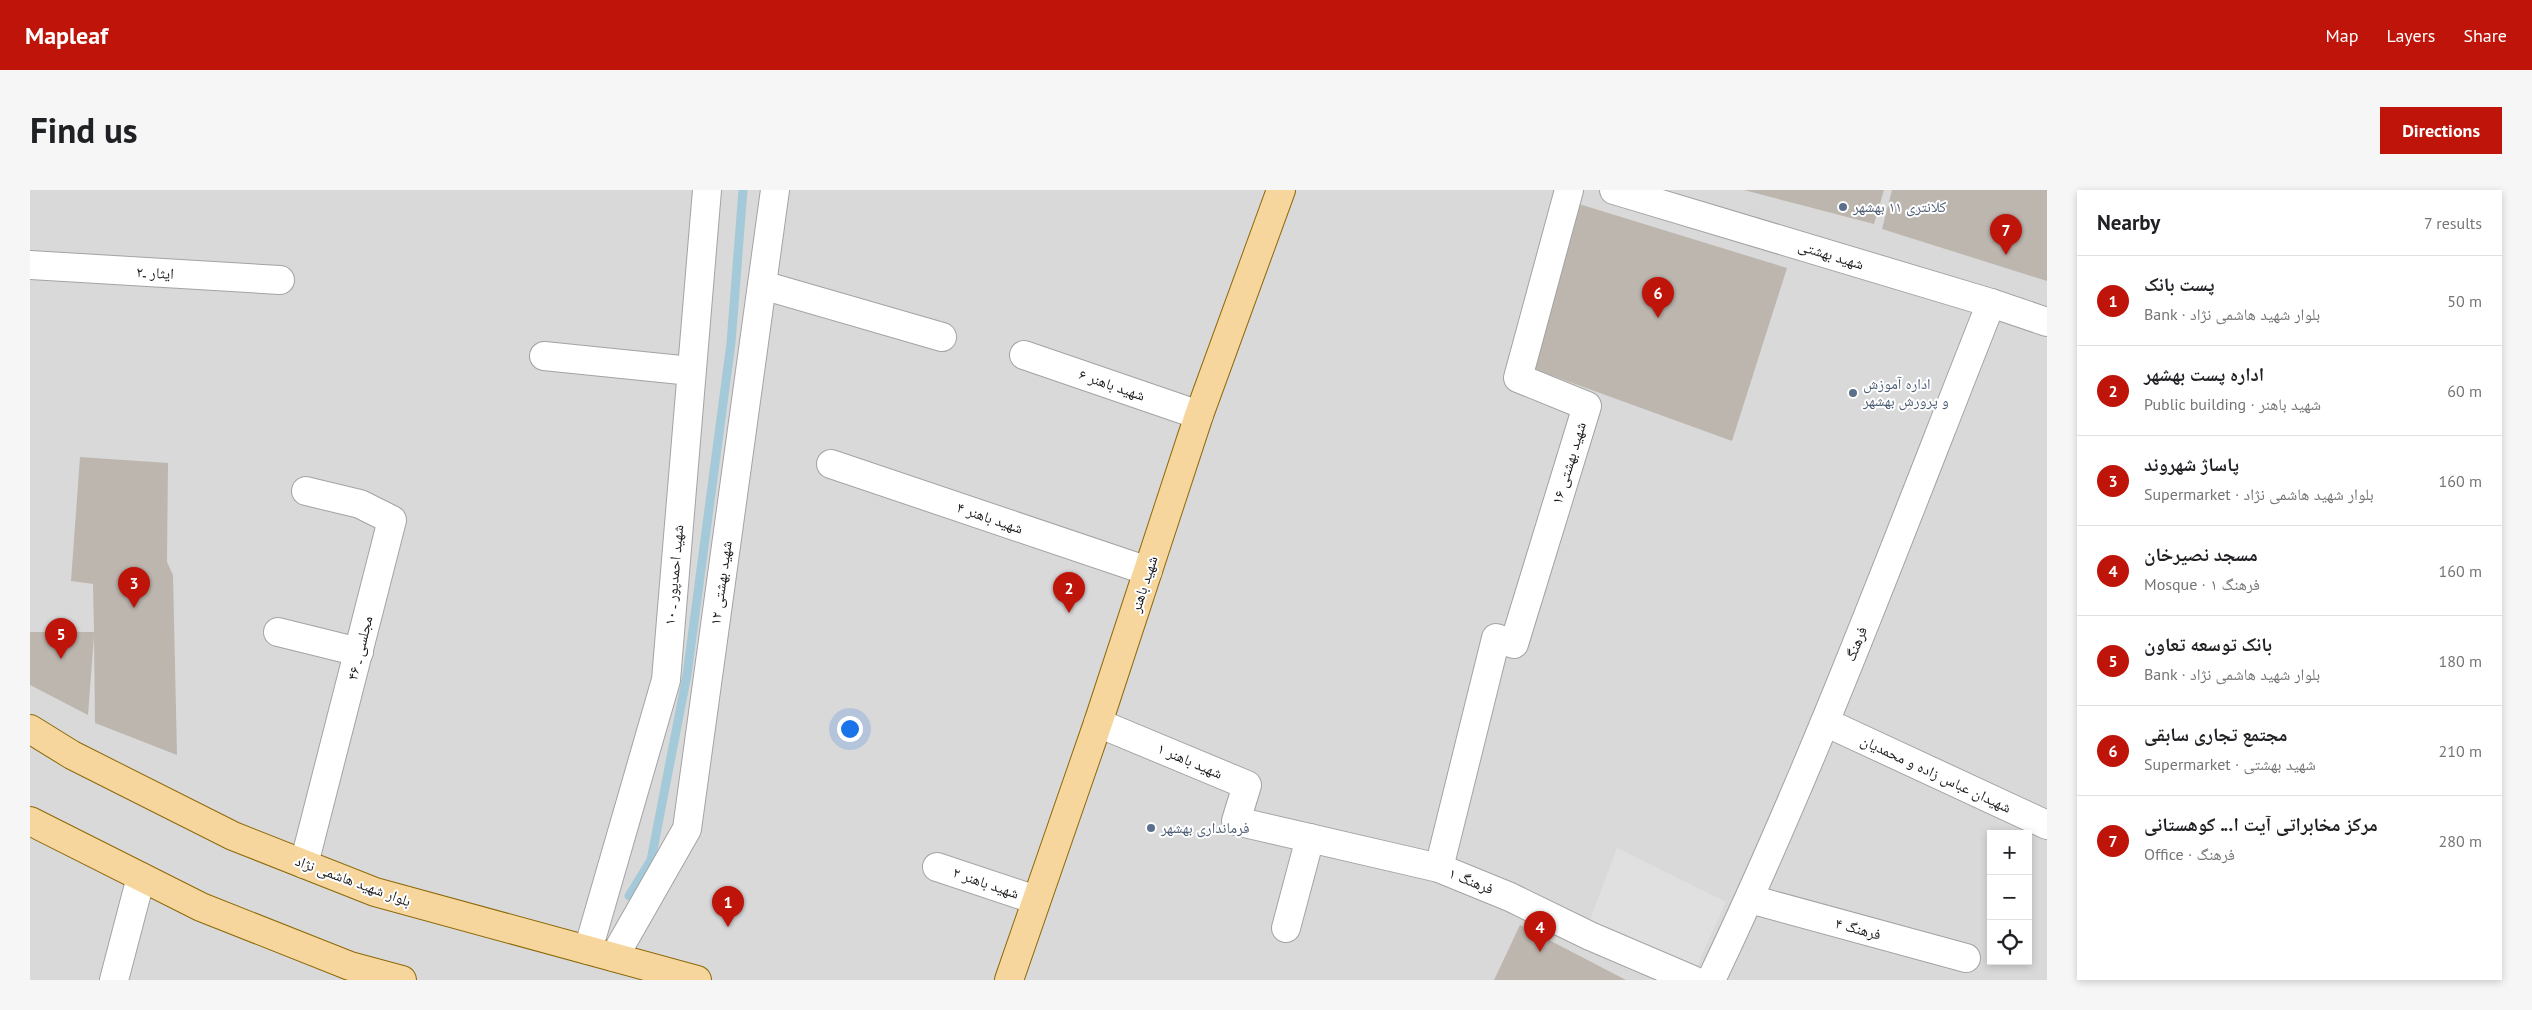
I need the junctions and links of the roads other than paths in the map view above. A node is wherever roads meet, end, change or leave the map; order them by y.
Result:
1 (707, 190) edge
2 (775, 190) edge
3 (1281, 190) edge
4 (1569, 190) edge
5 (1614, 190) edge
6 (30, 265) edge
7 (280, 280) dead end
8 (762, 286) junction
9 (1991, 303) junction
10 (2047, 322) edge
11 (942, 337) dead end
12 (1024, 355) dead end
13 (544, 356) dead end
14 (692, 371) junction
15 (1199, 415) junction
16 (831, 464) dead end
17 (306, 491) dead end
18 (1148, 571) junction
19 (278, 632) dead end
20 (359, 652) junction
21 (1825, 722) junction
22 (1098, 723) junction
23 (30, 729) edge
24 (30, 821) edge
25 (1236, 821) joint
26 (2047, 825) edge
27 (1310, 838) junction
28 (304, 864) junction
29 (937, 867) dead end
30 (1439, 868) junction
31 (141, 877) junction
32 (1750, 899) junction
33 (1036, 900) junction
34 (1286, 928) dead end
35 (601, 954) junction
36 (1966, 958) dead end
37 (114, 980) edge
38 (402, 980) edge
39 (696, 980) edge
40 (1010, 980) edge
41 (1693, 980) edge
42 (1711, 980) edge

1 - 14 street, شهید احمدپور ـ ۱۰
2 - 8 street, شهید بهشتی ۱۲
3 - 15 main road, شهید باهنر
4 - 30 street, شهید بهشتی ۱۶
5 - 9 street, شهید بهشتی
6 - 7 street, ایثار ـ۲
8 - 11 street
8 - 35 street, شهید بهشتی ۱۲
9 - 10 street, شهید بهشتی
9 - 21 street, فرهنگ
12 - 15 street, شهید باهنر ۶
13 - 14 street
14 - 35 street, شهید احمدپور ـ ۱۰
15 - 18 main road, شهید باهنر
16 - 18 street, شهید باهنر ۴
17 - 20 street, مجلسی ـ ۴۶
18 - 22 main road, شهید باهنر
19 - 20 street
20 - 28 street, مجلسی ـ ۴۶
21 - 26 street, شهیدان عباس زاده و محمدیان
21 - 32 street, فرهنگ
22 - 25 street, شهید باهنر ۱
22 - 33 main road, شهید باهنر
23 - 28 main road, بلوار شهید هاشمی نژاد
24 - 31 main road
25 - 27 street, فرهنگ ۱
27 - 30 street, فرهنگ ۱
27 - 34 street
28 - 35 main road, بلوار شهید هاشمی نژاد
29 - 33 street, شهید باهنر ۲
30 - 41 street, فرهنگ ۱
31 - 37 street
31 - 38 main road
32 - 36 street, فرهنگ ۴
32 - 42 street, فرهنگ
33 - 40 main road, شهید باهنر
35 - 39 main road, بلوار شهید هاشمی نژاد

